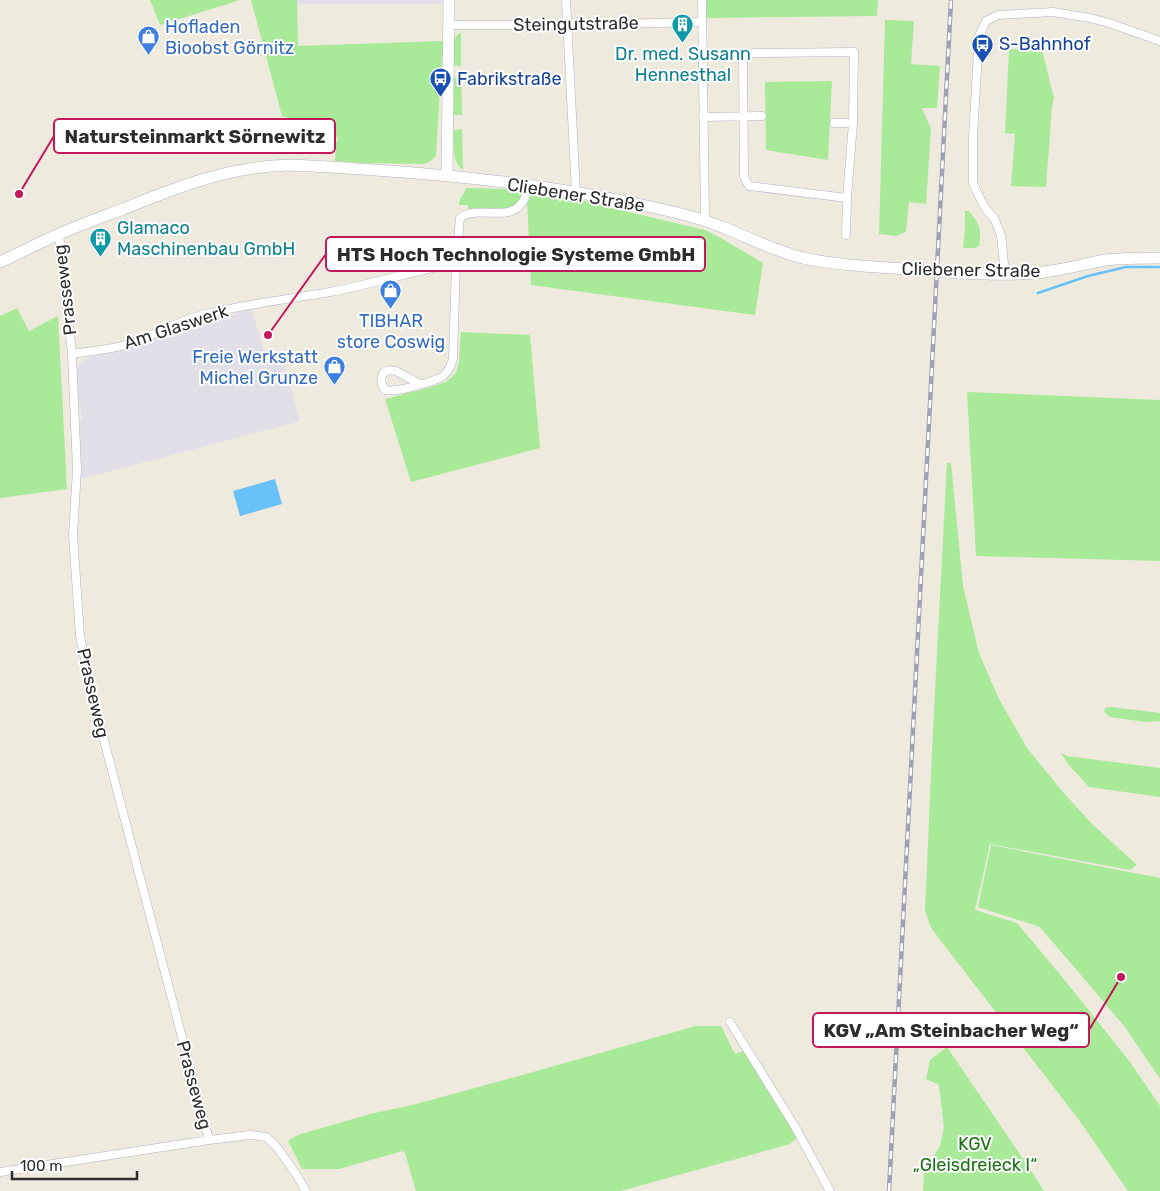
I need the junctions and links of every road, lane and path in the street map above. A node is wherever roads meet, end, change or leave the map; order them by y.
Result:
1 (448, 0) edge
2 (566, 0) edge
3 (702, 0) edge
4 (702, 22) junction
5 (449, 25) junction
6 (567, 25) junction
7 (1160, 41) edge
8 (744, 116) junction
9 (762, 116) dead end
10 (703, 117) junction
11 (834, 123) dead end
12 (853, 123) junction
13 (447, 175) junction
14 (528, 186) junction
15 (576, 193) junction
16 (847, 198) junction
17 (705, 220) junction
18 (59, 234) junction
19 (846, 235) dead end
20 (1160, 258) edge
21 (0, 262) edge
22 (456, 263) junction
23 (1005, 274) junction
24 (72, 354) junction
25 (420, 384) junction
26 (730, 1022) dead end
27 (209, 1140) junction
28 (0, 1172) edge
29 (306, 1191) edge
30 (830, 1191) edge

1 - 5 street
2 - 6 street
3 - 4 street
4 - 6 street, Steingutstraße
4 - 10 street
5 - 6 street, Steingutstraße
5 - 13 street
6 - 15 street
7 - 23 street
8 - 9 street
8 - 10 street
8 - 12 street
8 - 16 street
10 - 17 street
11 - 12 street
12 - 16 street
13 - 14 street, Cliebener Straße
13 - 18 street, Cliebener Straße
14 - 15 street, Cliebener Straße
14 - 22 street
15 - 17 street, Cliebener Straße
16 - 19 street
17 - 23 street, Cliebener Straße, bridge
18 - 21 street, Cliebener Straße
18 - 24 street, Prasseweg
20 - 23 street, Cliebener Straße
22 - 24 street, Am Glaswerk
22 - 25 street
24 - 27 street, Prasseweg
25 - 25 street
26 - 30 street
27 - 28 street
27 - 29 street

